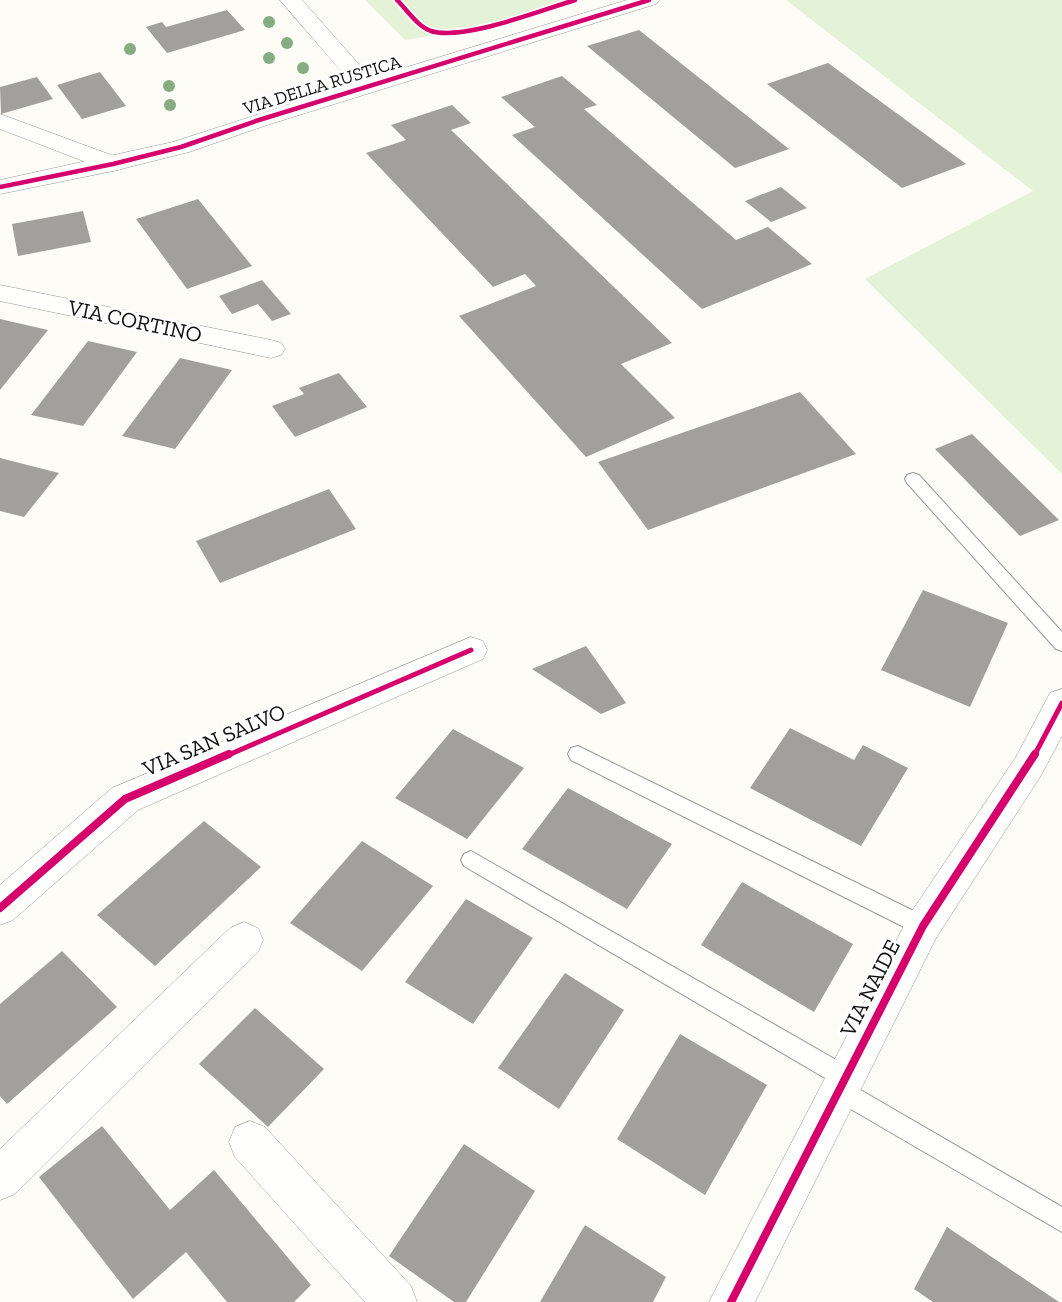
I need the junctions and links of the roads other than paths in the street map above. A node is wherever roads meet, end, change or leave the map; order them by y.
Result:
1 (291, 0) edge
2 (649, 0) edge
3 (366, 87) junction
4 (0, 121) edge
5 (113, 164) junction
6 (0, 187) edge
7 (0, 293) edge
8 (271, 349) dead end
9 (913, 479) dead end
10 (1062, 644) edge
11 (471, 650) dead end
12 (1062, 703) edge
13 (578, 754) dead end
14 (471, 860) dead end
15 (0, 908) edge
16 (923, 926) junction
17 (244, 940) dead end
18 (841, 1083) junction
19 (250, 1142) dead end
20 (0, 1179) edge
21 (1062, 1220) edge
22 (395, 1302) edge
23 (731, 1302) edge

1 - 3 street
2 - 3 street, VIA DELLA RUSTICA
3 - 5 street, VIA DELLA RUSTICA
4 - 5 street
5 - 6 street, VIA DELLA RUSTICA
7 - 8 street, VIA CORTINO
9 - 10 lane
11 - 15 street, VIA SAN SALVO
12 - 16 street, VIA NAIDE
13 - 16 lane
14 - 18 lane
16 - 18 street, VIA NAIDE
17 - 20 street
18 - 21 lane
18 - 23 street, VIA NAIDE
19 - 22 street

